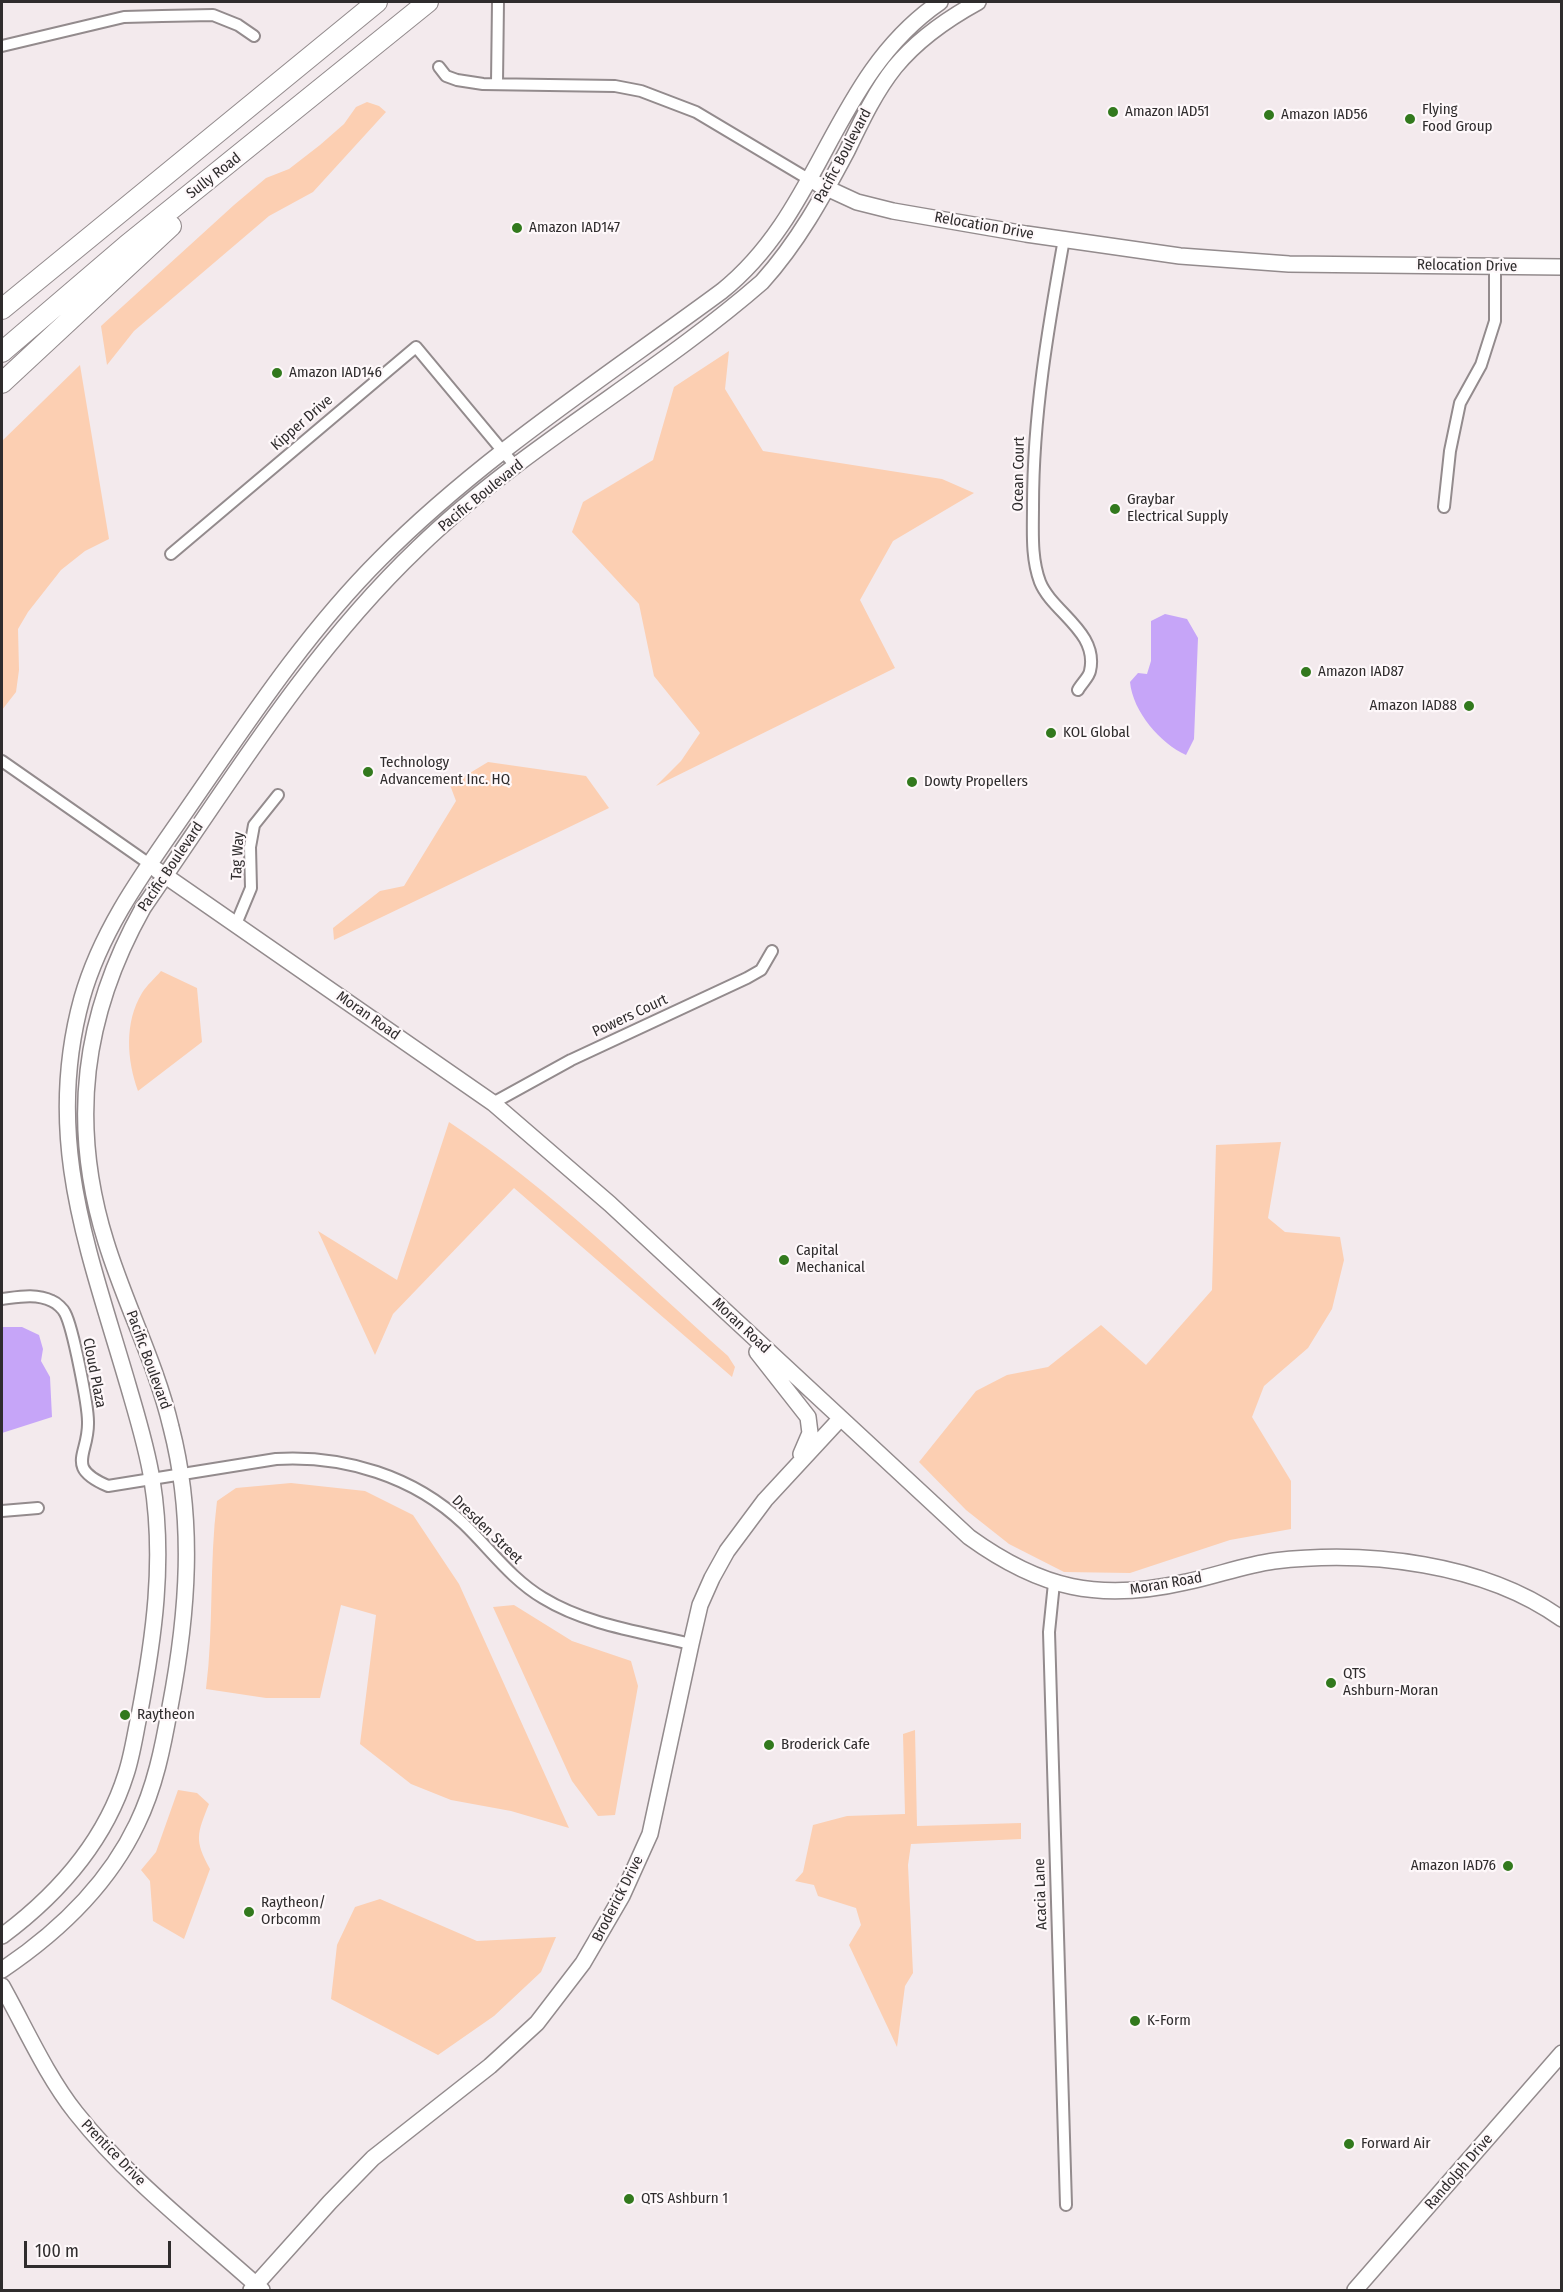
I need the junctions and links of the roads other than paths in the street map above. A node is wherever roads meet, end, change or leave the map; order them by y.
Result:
1 (377, 2) edge
2 (428, 2) edge
3 (498, 2) edge
4 (940, 2) edge
5 (978, 2) edge
6 (254, 36) dead end
7 (2, 46) edge
8 (439, 67) dead end
9 (497, 84) junction
10 (268, 133) junction
11 (810, 180) junction
12 (827, 188) junction
13 (1064, 239) junction
14 (1562, 267) edge
15 (1495, 268) junction
16 (2, 309) edge
17 (2, 352) edge
18 (2, 383) edge
19 (504, 451) junction
20 (516, 467) junction
21 (1444, 507) dead end
22 (171, 554) dead end
23 (1078, 690) dead end
24 (2, 761) edge
25 (278, 795) dead end
26 (148, 863) junction
27 (165, 875) junction
28 (236, 924) junction
29 (772, 951) dead end
30 (493, 1103) junction
31 (2, 1299) edge
32 (719, 1305) junction
33 (840, 1419) junction
34 (795, 1466) junction
35 (182, 1475) junction
36 (152, 1481) junction
37 (38, 1508) dead end
38 (2, 1511) edge
39 (1054, 1584) junction
40 (1562, 1619) edge
41 (691, 1644) junction
42 (2, 1936) edge
43 (2, 1970) edge
44 (2, 1986) edge
45 (1562, 2053) edge
46 (1066, 2205) dead end
47 (256, 2289) edge
48 (1355, 2290) edge

1 - 16 highway, Sully Road
2 - 10 highway, Sully Road
3 - 9 street
4 - 11 main road, Pacific Boulevard
5 - 12 main road, Pacific Boulevard
6 - 7 street
8 - 9 street, Relocation Drive
9 - 11 street, Relocation Drive
10 - 17 highway, Sully Road
10 - 18 highway
11 - 12 main road, Relocation Drive
11 - 19 main road, Pacific Boulevard
12 - 13 main road, Relocation Drive
12 - 20 main road, Pacific Boulevard
13 - 15 main road, Relocation Drive
13 - 23 street, Ocean Court
14 - 15 main road, Relocation Drive
15 - 21 street
19 - 20 street, Kipper Drive
19 - 22 street, Kipper Drive
19 - 26 main road, Pacific Boulevard
20 - 27 main road, Pacific Boulevard
24 - 26 street, Moran Road
25 - 28 street, Tag Way
26 - 27 main road, Moran Road
26 - 36 main road, Pacific Boulevard
27 - 28 main road, Moran Road
27 - 35 main road, Pacific Boulevard
28 - 30 main road, Moran Road
29 - 30 street, Powers Court
30 - 32 main road, Moran Road
31 - 36 street, Cloud Plaza
32 - 33 main road, Moran Road
32 - 34 main road
33 - 34 main road, Broderick Drive
33 - 39 main road, Moran Road
34 - 41 main road, Broderick Drive
35 - 36 street, Dresden Street
35 - 41 street, Dresden Street
35 - 43 main road, Pacific Boulevard
36 - 42 main road, Pacific Boulevard
37 - 38 street
39 - 40 main road, Moran Road
39 - 46 street, Acacia Lane
41 - 47 main road, Broderick Drive
44 - 47 main road, Prentice Drive
45 - 48 main road, Randolph Drive

